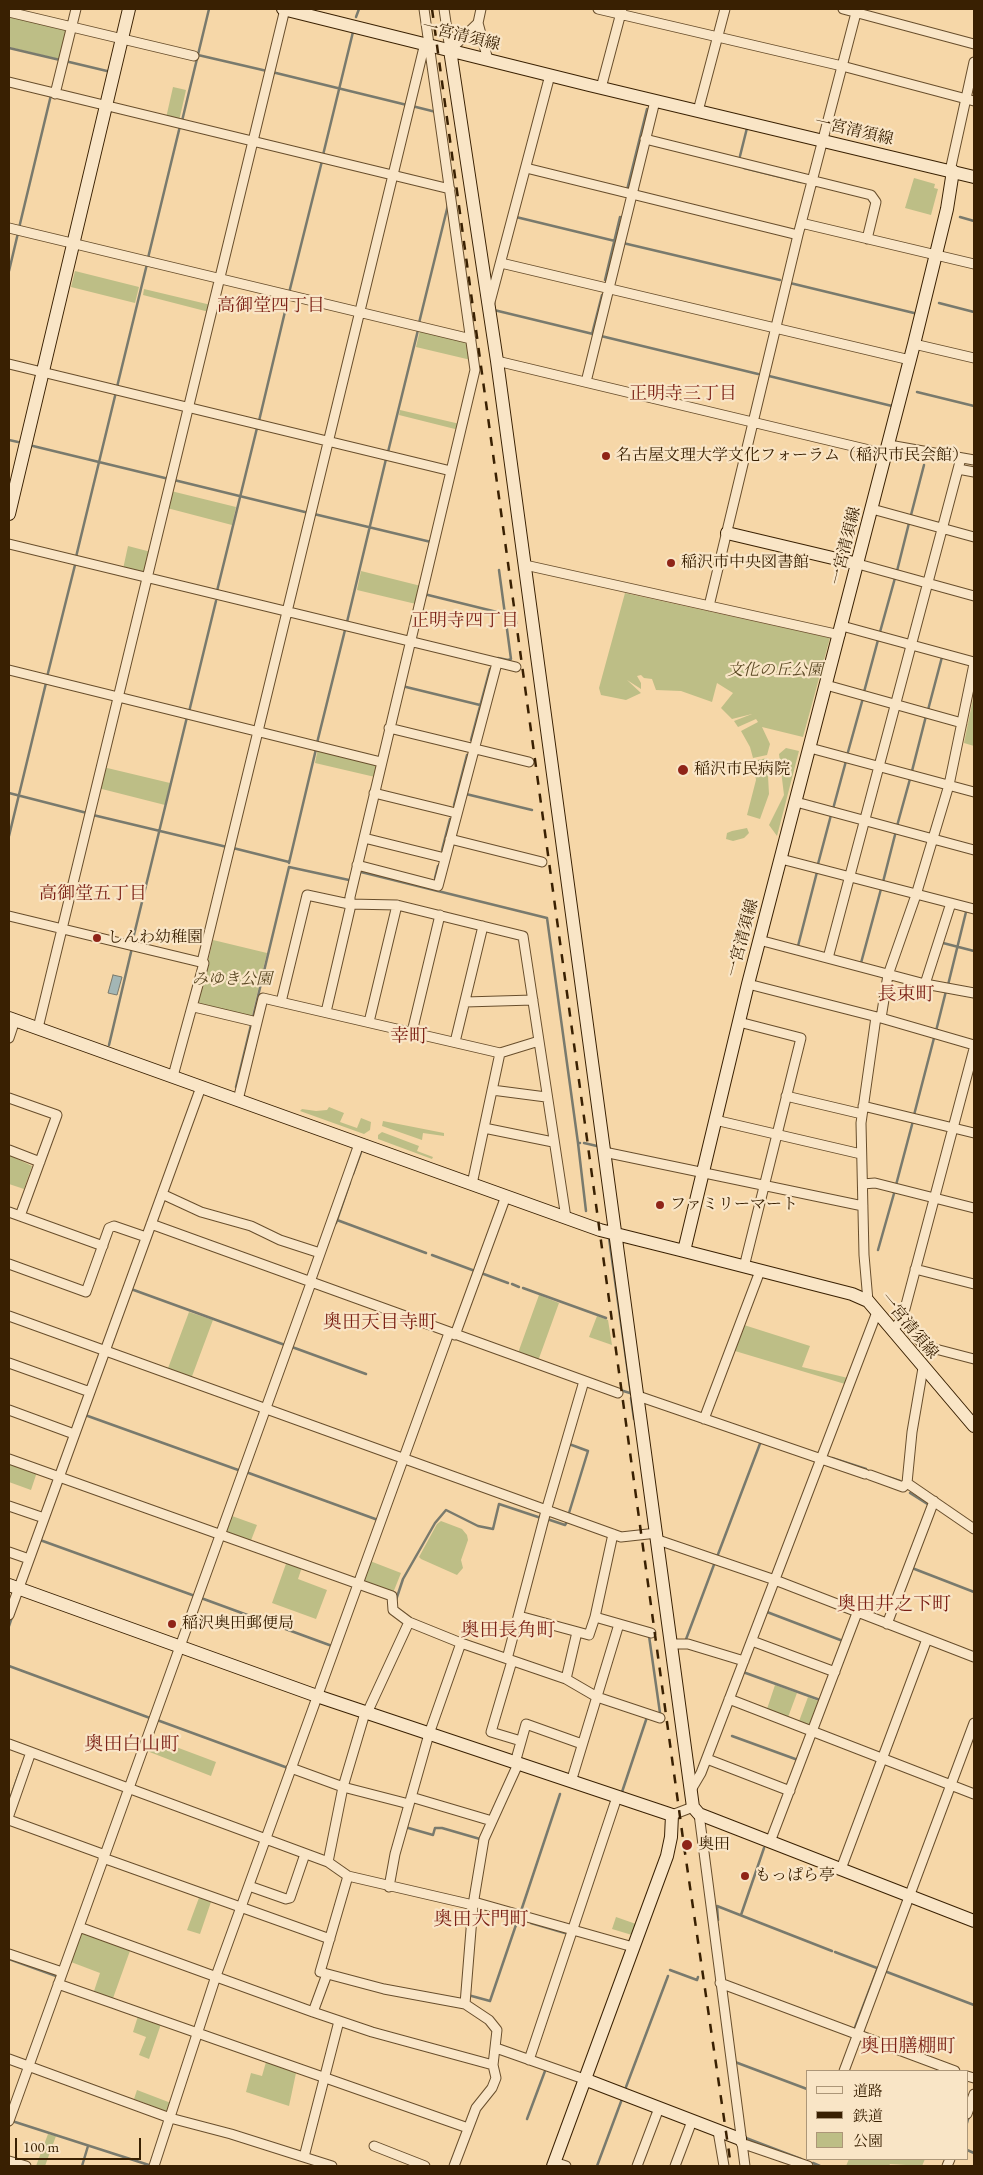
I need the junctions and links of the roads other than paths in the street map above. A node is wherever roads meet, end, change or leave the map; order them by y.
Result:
1 (76, 9) edge
2 (128, 9) edge
3 (284, 9) edge
4 (424, 9) edge
5 (444, 9) edge
6 (481, 9) edge
7 (598, 9) edge
8 (725, 9) edge
9 (843, 9) edge
10 (621, 11) edge
11 (857, 11) edge
12 (9, 12) edge
13 (478, 23) junction
14 (71, 27) junction
15 (718, 37) junction
16 (122, 39) junction
17 (428, 44) junction
18 (974, 44) edge
19 (450, 50) junction
20 (194, 56) dead end
21 (488, 60) junction
22 (974, 62) edge
23 (842, 66) junction
24 (550, 76) junction
25 (9, 82) edge
26 (601, 88) junction
27 (55, 94) junction
28 (970, 100) edge
29 (655, 101) junction
30 (107, 106) junction
31 (698, 111) junction
32 (645, 139) junction
33 (823, 140) junction
34 (253, 141) junction
35 (526, 168) junction
36 (951, 171) junction
37 (393, 175) junction
38 (974, 176) edge
39 (812, 181) junction
40 (450, 189) junction
41 (632, 195) junction
42 (801, 223) junction
43 (9, 228) edge
44 (798, 235) junction
45 (867, 239) junction
46 (74, 244) junction
47 (936, 255) junction
48 (502, 263) junction
49 (974, 264) edge
50 (220, 280) junction
51 (609, 289) junction
52 (488, 311) junction
53 (360, 313) junction
54 (776, 330) junction
55 (471, 339) junction
56 (914, 344) junction
57 (974, 358) edge
58 (910, 360) junction
59 (497, 361) junction
60 (9, 364) edge
61 (43, 372) junction
62 (586, 382) junction
63 (189, 408) junction
64 (753, 422) junction
65 (329, 441) junction
66 (887, 450) junction
67 (961, 458) junction
68 (974, 460) edge
69 (958, 469) junction
70 (451, 471) junction
71 (974, 472) edge
72 (872, 509) junction
73 (9, 514) edge
74 (944, 528) junction
75 (727, 533) junction
76 (974, 536) edge
77 (9, 544) edge
78 (858, 564) junction
79 (525, 565) junction
80 (148, 578) junction
81 (929, 582) junction
82 (974, 596) edge
83 (709, 606) junction
84 (288, 612) junction
85 (841, 630) junction
86 (410, 642) junction
87 (912, 645) junction
88 (498, 663) junction
89 (974, 663) edge
90 (516, 667) dead end
91 (9, 670) edge
92 (826, 685) junction
93 (118, 697) junction
94 (896, 704) junction
95 (962, 723) junction
96 (390, 728) junction
97 (258, 732) junction
98 (810, 748) junction
99 (474, 750) junction
100 (382, 762) junction
101 (529, 762) dead end
102 (880, 766) junction
103 (949, 785) junction
104 (974, 792) edge
105 (374, 793) junction
106 (796, 802) junction
107 (456, 813) junction
108 (865, 820) junction
109 (364, 838) junction
110 (450, 839) junction
111 (933, 840) junction
112 (974, 850) edge
113 (445, 858) junction
114 (781, 859) junction
115 (542, 862) dead end
116 (357, 865) junction
117 (850, 877) junction
118 (916, 895) junction
119 (951, 903) junction
120 (349, 904) junction
121 (397, 904) junction
122 (973, 906) edge
123 (440, 915) junction
124 (9, 916) edge
125 (483, 926) junction
126 (62, 929) junction
127 (759, 940) junction
128 (828, 958) junction
129 (202, 962) junction
130 (888, 974) junction
131 (748, 984) junction
132 (925, 984) junction
133 (974, 993) edge
134 (533, 1000) junction
135 (281, 1002) junction
136 (465, 1002) junction
137 (194, 1007) junction
138 (326, 1012) junction
139 (878, 1018) junction
140 (12, 1019) edge
141 (257, 1022) junction
142 (369, 1022) junction
143 (738, 1022) junction
144 (38, 1028) junction
145 (412, 1032) junction
146 (9, 1038) edge
147 (539, 1041) junction
148 (455, 1042) junction
149 (974, 1047) edge
150 (500, 1053) junction
151 (173, 1076) junction
152 (201, 1087) junction
153 (492, 1090) junction
154 (786, 1096) junction
155 (546, 1097) junction
156 (9, 1098) edge
157 (238, 1100) junction
158 (863, 1110) junction
159 (714, 1120) junction
160 (484, 1128) junction
161 (952, 1128) junction
162 (974, 1133) edge
163 (776, 1134) junction
164 (553, 1142) junction
165 (360, 1144) junction
166 (9, 1150) edge
167 (604, 1152) junction
168 (861, 1154) junction
169 (40, 1162) junction
170 (702, 1171) junction
171 (472, 1184) junction
172 (764, 1184) junction
173 (863, 1184) junction
174 (162, 1194) junction
175 (506, 1196) junction
176 (933, 1198) junction
177 (863, 1206) junction
178 (974, 1208) edge
179 (9, 1212) edge
180 (20, 1216) junction
181 (566, 1218) junction
182 (151, 1224) junction
183 (615, 1234) junction
184 (146, 1237) junction
185 (102, 1246) junction
186 (684, 1251) junction
187 (320, 1253) junction
188 (9, 1264) edge
189 (744, 1267) junction
190 (915, 1269) junction
191 (760, 1271) junction
192 (311, 1282) junction
193 (974, 1284) edge
194 (868, 1301) junction
195 (877, 1312) junction
196 (9, 1316) edge
197 (902, 1320) junction
198 (892, 1330) junction
199 (452, 1334) junction
200 (105, 1350) junction
201 (974, 1359) edge
202 (9, 1363) edge
203 (923, 1368) junction
204 (584, 1381) junction
205 (90, 1392) junction
206 (618, 1393) dead end
207 (638, 1396) junction
208 (266, 1409) junction
209 (9, 1410) edge
210 (704, 1419) junction
211 (974, 1426) edge
212 (74, 1434) junction
213 (9, 1458) edge
214 (822, 1458) junction
215 (403, 1459) junction
216 (59, 1477) junction
217 (907, 1483) junction
218 (934, 1501) junction
219 (9, 1506) edge
220 (546, 1511) junction
221 (44, 1518) junction
222 (974, 1529) edge
223 (220, 1534) junction
224 (613, 1534) junction
225 (657, 1536) junction
226 (9, 1552) edge
227 (29, 1559) junction
228 (775, 1580) junction
229 (358, 1584) junction
230 (13, 1587) edge
231 (857, 1613) junction
232 (9, 1615) edge
233 (519, 1616) junction
234 (595, 1617) junction
235 (409, 1622) junction
236 (619, 1624) junction
237 (888, 1624) junction
238 (577, 1632) junction
239 (651, 1633) dead end
240 (927, 1639) junction
241 (752, 1640) junction
242 (461, 1643) junction
243 (672, 1644) junction
244 (179, 1648) junction
245 (974, 1657) edge
246 (510, 1660) junction
247 (744, 1661) junction
248 (835, 1672) junction
249 (566, 1679) junction
250 (317, 1696) junction
251 (597, 1697) junction
252 (729, 1699) junction
253 (366, 1713) junction
254 (660, 1718) dead end
255 (974, 1723) edge
256 (812, 1732) junction
257 (429, 1734) junction
258 (521, 1741) junction
259 (9, 1744) edge
260 (582, 1744) junction
261 (32, 1752) junction
262 (707, 1759) junction
263 (882, 1759) junction
264 (516, 1763) junction
265 (291, 1768) junction
266 (571, 1782) junction
267 (951, 1785) junction
268 (343, 1787) junction
269 (129, 1788) junction
270 (691, 1790) junction
271 (790, 1791) junction
272 (974, 1794) edge
273 (617, 1797) junction
274 (410, 1800) junction
275 (696, 1811) junction
276 (9, 1815) edge
277 (672, 1815) junction
278 (9, 1820) edge
279 (492, 1821) junction
280 (266, 1839) junction
281 (770, 1842) junction
282 (305, 1854) junction
283 (104, 1856) junction
284 (328, 1862) junction
285 (841, 1869) junction
286 (348, 1876) junction
287 (249, 1886) junction
288 (389, 1887) junction
289 (910, 1896) junction
290 (474, 1903) junction
291 (241, 1907) junction
292 (974, 1921) edge
293 (79, 1926) junction
294 (573, 1929) junction
295 (330, 1939) junction
296 (633, 1947) junction
297 (9, 1954) edge
298 (62, 1972) junction
299 (327, 1974) junction
300 (216, 1976) junction
301 (720, 1983) junction
302 (58, 1984) junction
303 (464, 2004) junction
304 (313, 2012) junction
305 (339, 2021) junction
306 (197, 2034) junction
307 (858, 2035) junction
308 (496, 2048) junction
309 (9, 2059) edge
310 (529, 2060) junction
311 (493, 2065) junction
312 (28, 2066) junction
313 (844, 2070) edge
314 (952, 2070) edge
315 (324, 2079) junction
316 (584, 2079) junction
317 (974, 2094) edge
318 (659, 2108) junction
319 (968, 2111) edge
320 (170, 2118) junction
321 (9, 2121) edge
322 (692, 2121) junction
323 (468, 2128) junction
324 (718, 2131) junction
325 (741, 2141) junction
326 (374, 2146) dead end
327 (304, 2157) junction
328 (9, 2161) edge
329 (558, 2165) edge
330 (26, 2166) edge
331 (154, 2166) edge
332 (332, 2166) edge
333 (425, 2166) edge
334 (454, 2166) edge
335 (637, 2166) edge
336 (675, 2166) edge
337 (724, 2166) edge
338 (745, 2166) edge
339 (808, 2166) edge

1 - 14 street
2 - 16 street
3 - 17 street, 一宮清須線
3 - 34 street
4 - 17 street
5 - 19 street
6 - 13 street
7 - 10 street
8 - 15 street
9 - 11 street
10 - 15 street
10 - 26 street
11 - 18 street
11 - 23 street
12 - 14 street
13 - 19 street
13 - 21 street
14 - 16 street
14 - 27 street
15 - 23 street
15 - 31 street
16 - 20 street
16 - 30 street
17 - 19 street, 一宮清須線
17 - 37 street
17 - 40 street
19 - 21 street, 一宮清須線
19 - 52 street
21 - 24 street, 一宮清須線
22 - 28 street
23 - 28 street
23 - 33 street
24 - 26 street, 一宮清須線
24 - 35 street
25 - 27 street
26 - 29 street, 一宮清須線
27 - 30 street
28 - 36 street
29 - 31 street, 一宮清須線
29 - 32 street
30 - 34 street
30 - 46 street
31 - 33 street, 一宮清須線
32 - 39 street
32 - 41 street
33 - 36 street, 一宮清須線
33 - 39 street
34 - 37 street
34 - 50 street
35 - 41 street
35 - 48 street
36 - 38 street
36 - 47 street, 一宮清須線
37 - 40 street
37 - 53 street
39 - 42 street
39 - 45 street
40 - 55 street
41 - 44 street
41 - 51 street
42 - 44 street
42 - 45 street
43 - 46 street
44 - 54 street
45 - 47 street
46 - 50 street
46 - 61 street
47 - 49 street
47 - 56 street, 一宮清須線
48 - 51 street
48 - 52 street
50 - 53 street
50 - 63 street
51 - 54 street
51 - 62 street
52 - 59 street
53 - 55 street
53 - 65 street
54 - 58 street
54 - 64 street
55 - 70 street
56 - 57 street
56 - 58 street, 一宮清須線
58 - 66 street, 一宮清須線
59 - 62 street
59 - 79 street
60 - 61 street
61 - 63 street
61 - 73 street
62 - 64 street
63 - 65 street
63 - 80 street
64 - 66 street
64 - 75 street
65 - 70 street
65 - 84 street
66 - 67 street
66 - 72 street, 一宮清須線
67 - 68 street
67 - 69 street
69 - 71 street
69 - 74 street
70 - 86 street
72 - 74 street
72 - 78 street, 一宮清須線
74 - 76 street
74 - 81 street
75 - 78 street
75 - 83 street
77 - 80 street
78 - 81 street
78 - 85 street, 一宮清須線
79 - 83 street
79 - 167 street
80 - 84 street
80 - 93 street
81 - 82 street
81 - 87 street
83 - 85 street
84 - 86 street
84 - 97 street
85 - 87 street
85 - 92 street, 一宮清須線
86 - 88 street
86 - 96 street
87 - 89 street
87 - 94 street
88 - 90 street
88 - 99 street
89 - 95 street
91 - 93 street
92 - 94 street
92 - 98 street, 一宮清須線
93 - 97 street
93 - 126 street
94 - 95 street
94 - 102 street
95 - 103 street
96 - 99 street
96 - 100 street
97 - 100 street
97 - 129 street
98 - 102 street
98 - 106 street, 一宮清須線
99 - 101 street
99 - 107 street
100 - 105 street
102 - 103 street
102 - 108 street
103 - 104 street
103 - 111 street
105 - 107 street
105 - 109 street
106 - 108 street
106 - 114 street, 一宮清須線
107 - 110 street
108 - 111 street
108 - 117 street
109 - 113 street
109 - 116 street
110 - 113 street
110 - 115 street
111 - 112 street
111 - 118 street
113 - 116 street
114 - 117 street
114 - 127 street, 一宮清須線
116 - 120 street
117 - 118 street
117 - 128 street
118 - 119 street
118 - 130 street
119 - 122 street
119 - 132 street
120 - 121 street
120 - 135 street
120 - 138 street
121 - 123 street
121 - 142 street
123 - 125 street
123 - 145 street
124 - 126 street
125 - 134 street
125 - 136 street
126 - 129 street
126 - 144 street
127 - 128 street
127 - 131 street, 一宮清須線
128 - 130 street
129 - 137 street
130 - 132 street
130 - 139 street
131 - 139 street
131 - 143 street, 一宮清須線
132 - 133 street
134 - 136 street
134 - 147 street
135 - 138 street
135 - 141 street
136 - 148 street
137 - 141 street
137 - 151 street
138 - 142 street
139 - 149 street
139 - 158 street
140 - 144 street
140 - 146 street
141 - 157 street
142 - 145 street
143 - 154 street
143 - 159 street, 一宮清須線
144 - 151 street
145 - 148 street
147 - 150 street
147 - 155 street
148 - 150 street
149 - 161 street
150 - 153 street
151 - 152 street
152 - 157 street
152 - 174 street
153 - 155 street
153 - 160 street
154 - 158 street
154 - 163 street
155 - 164 street
156 - 169 street
157 - 165 street
158 - 161 street
158 - 168 street
159 - 163 street
159 - 170 street, 一宮清須線
160 - 164 street
160 - 171 street
161 - 162 street
161 - 176 street
163 - 168 street
163 - 172 street
164 - 181 street
165 - 171 street
165 - 187 street
166 - 169 street
167 - 170 street
167 - 183 street
168 - 173 street
169 - 180 street
170 - 172 street
170 - 186 street, 一宮清須線
171 - 175 street
172 - 177 street
172 - 189 street
173 - 176 street
173 - 177 street
174 - 182 street
174 - 187 street
175 - 181 street
175 - 199 street
176 - 178 street
176 - 190 street
177 - 194 street
179 - 180 street
180 - 185 street
181 - 183 street
182 - 184 street
182 - 192 street
183 - 186 street
183 - 207 street
184 - 185 street
184 - 200 street
185 - 188 street
186 - 189 street, 一宮清須線
187 - 192 street
189 - 191 street, 一宮清須線
190 - 193 street
190 - 197 street
191 - 194 street, 一宮清須線
191 - 210 street
192 - 199 street
192 - 208 street
194 - 195 street, 一宮清須線
195 - 198 street, 一宮清須線
195 - 214 street
196 - 200 street
197 - 198 street
197 - 201 street
198 - 203 street, 一宮清須線
199 - 204 street
199 - 215 street
200 - 205 street
200 - 208 street
202 - 205 street
203 - 211 street, 一宮清須線
203 - 217 street
204 - 206 street
204 - 220 street
205 - 212 street
207 - 210 street
207 - 225 street
208 - 215 street
208 - 223 street
209 - 212 street
210 - 214 street
212 - 216 street
213 - 216 street
214 - 217 street
214 - 228 street
215 - 220 street
215 - 229 street
216 - 221 street
216 - 223 street
217 - 218 street
218 - 222 street
218 - 237 street
219 - 221 street
220 - 224 street
220 - 233 street
221 - 227 street
223 - 229 street
223 - 244 street
224 - 225 street
224 - 234 street
225 - 228 street
225 - 243 street
226 - 227 street
227 - 230 street
228 - 231 street
228 - 241 street
229 - 235 street
229 - 250 street
230 - 232 street
230 - 244 street
231 - 237 street
231 - 248 street
233 - 238 street
233 - 246 street
234 - 236 street
234 - 238 street
235 - 242 street
235 - 253 street
236 - 239 street
236 - 251 street
237 - 240 street
238 - 249 street
240 - 245 street
240 - 263 street
241 - 247 street
241 - 248 street
242 - 246 street
242 - 257 street
243 - 247 street
243 - 270 street
244 - 250 street
244 - 269 street
246 - 249 street
246 - 258 street
247 - 252 street
248 - 256 street
249 - 251 street
250 - 253 street
250 - 265 street
251 - 254 street
251 - 260 street
252 - 256 street
252 - 262 street
253 - 257 street
253 - 268 street
255 - 267 street
256 - 263 street
256 - 271 street
257 - 264 street
257 - 274 street
258 - 260 street
258 - 264 street
259 - 261 street
260 - 266 street
261 - 269 street
261 - 276 street
262 - 270 street
262 - 271 street
263 - 267 street
263 - 285 street
264 - 266 street
264 - 279 street
265 - 268 street
265 - 280 street
266 - 273 street
267 - 272 street
267 - 289 street
268 - 274 street
268 - 284 street
269 - 280 street
269 - 283 street
270 - 275 street
271 - 281 street
273 - 277 street
273 - 294 street
274 - 279 street
274 - 288 street
275 - 277 street
275 - 281 street
275 - 301 street
277 - 296 street
278 - 283 street
279 - 290 street
280 - 282 street
280 - 287 street
281 - 285 street
282 - 284 street
282 - 287 street
283 - 291 street
283 - 293 street
284 - 286 street
285 - 289 street
286 - 288 street
286 - 295 street
287 - 291 street
288 - 290 street
289 - 292 street
289 - 307 street
290 - 294 street
290 - 303 street
291 - 295 street
291 - 300 street
293 - 298 street
293 - 300 street
294 - 296 street
294 - 310 street
295 - 299 street
296 - 316 street
297 - 298 street
298 - 302 street
299 - 303 street
299 - 304 street
300 - 304 street
300 - 306 street
301 - 307 street
301 - 325 street
302 - 306 street
302 - 312 street
303 - 308 street
304 - 305 street
305 - 311 street
305 - 315 street
306 - 315 street
306 - 320 street
307 - 313 street
307 - 314 street
308 - 310 street
308 - 311 street
309 - 312 street
310 - 316 street
311 - 323 street
312 - 320 street
312 - 321 street
315 - 323 street
315 - 327 street
316 - 318 street
316 - 329 street
317 - 319 street
318 - 322 street
318 - 335 street
320 - 327 street
320 - 331 street
322 - 324 street
322 - 336 street
323 - 334 street
324 - 325 street
324 - 337 street
325 - 338 street
325 - 339 street
326 - 333 street
327 - 332 street
328 - 330 street

